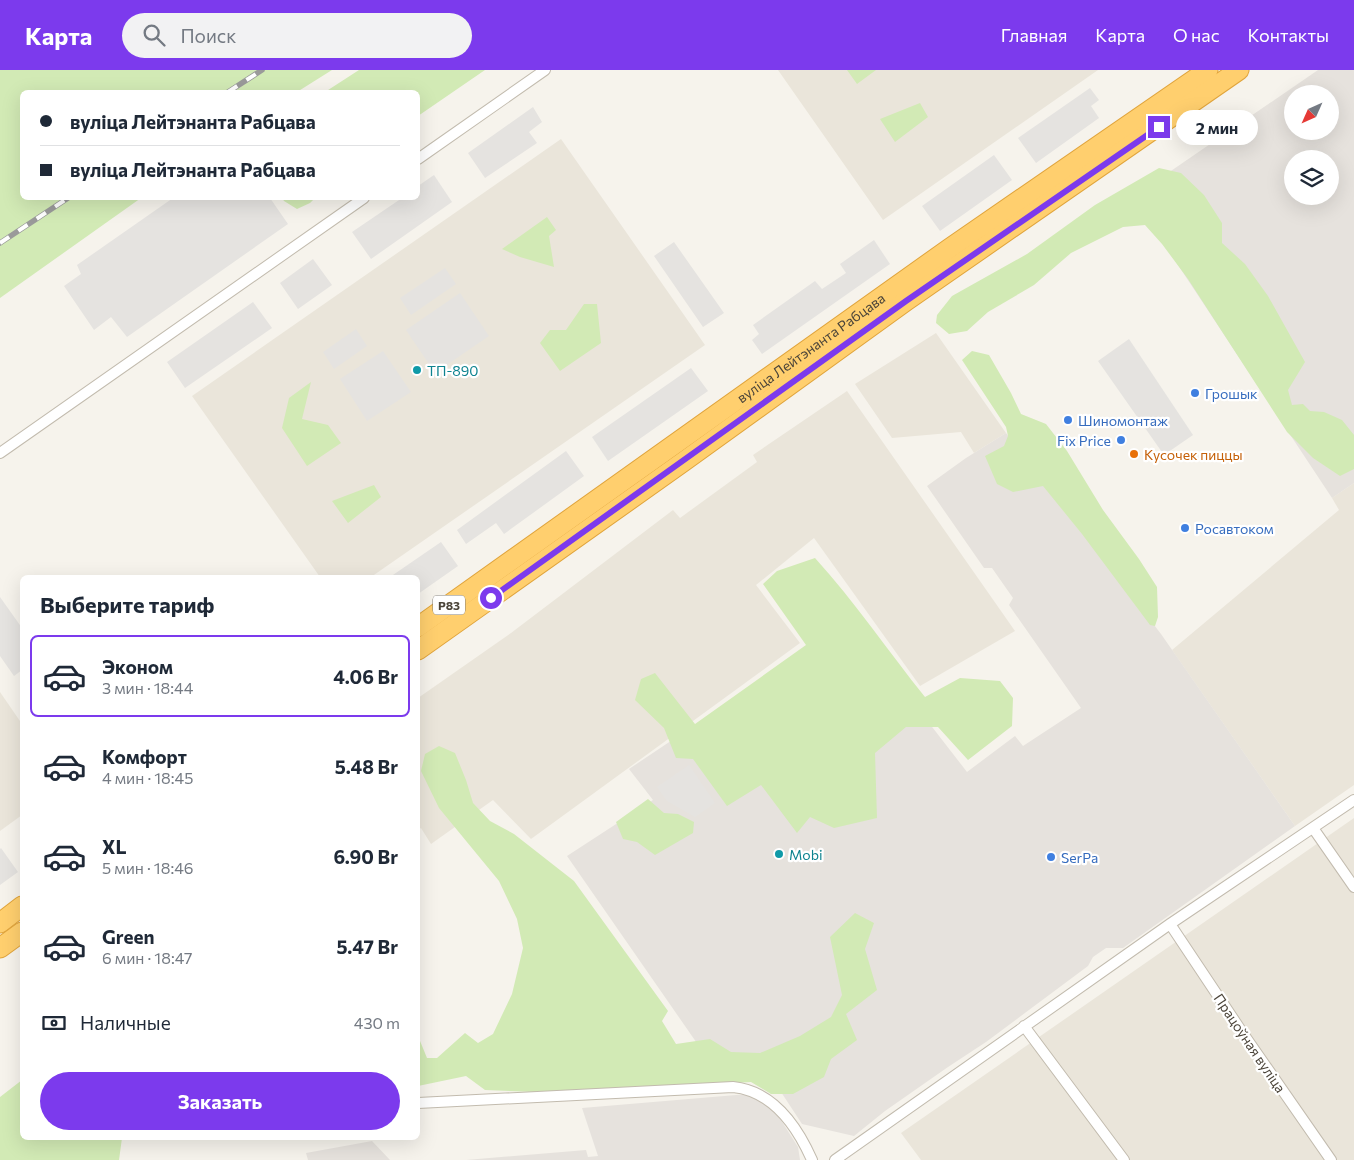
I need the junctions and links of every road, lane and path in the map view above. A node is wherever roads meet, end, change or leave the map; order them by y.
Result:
1 (545, 70) edge
2 (1208, 70) edge
3 (1239, 70) edge
4 (420, 158) edge
5 (361, 200) edge
6 (929, 274) junction
7 (0, 453) edge
8 (420, 626) edge
9 (420, 649) edge
10 (1354, 800) edge
11 (1313, 828) junction
12 (1354, 887) edge
13 (20, 908) edge
14 (0, 923) edge
15 (1170, 924) junction
16 (20, 933) edge
17 (0, 948) edge
18 (1024, 1026) junction
19 (420, 1102) edge
20 (812, 1160) edge
21 (836, 1160) edge
22 (1124, 1160) edge
23 (1331, 1160) edge

1 - 4 street
2 - 6 highway, вуліца Лейтэнанта Рабцава / Р83
3 - 6 highway, вуліца Лейтэнанта Рабцава / Р83
5 - 7 street
6 - 8 highway, вуліца Лейтэнанта Рабцава / Р83
6 - 9 highway, вуліца Лейтэнанта Рабцава / Р83
10 - 11 street
11 - 12 street
11 - 15 street
13 - 14 highway
15 - 18 street
15 - 23 street, Працоўная вуліца
16 - 17 highway
18 - 21 street
18 - 22 street
19 - 20 street

